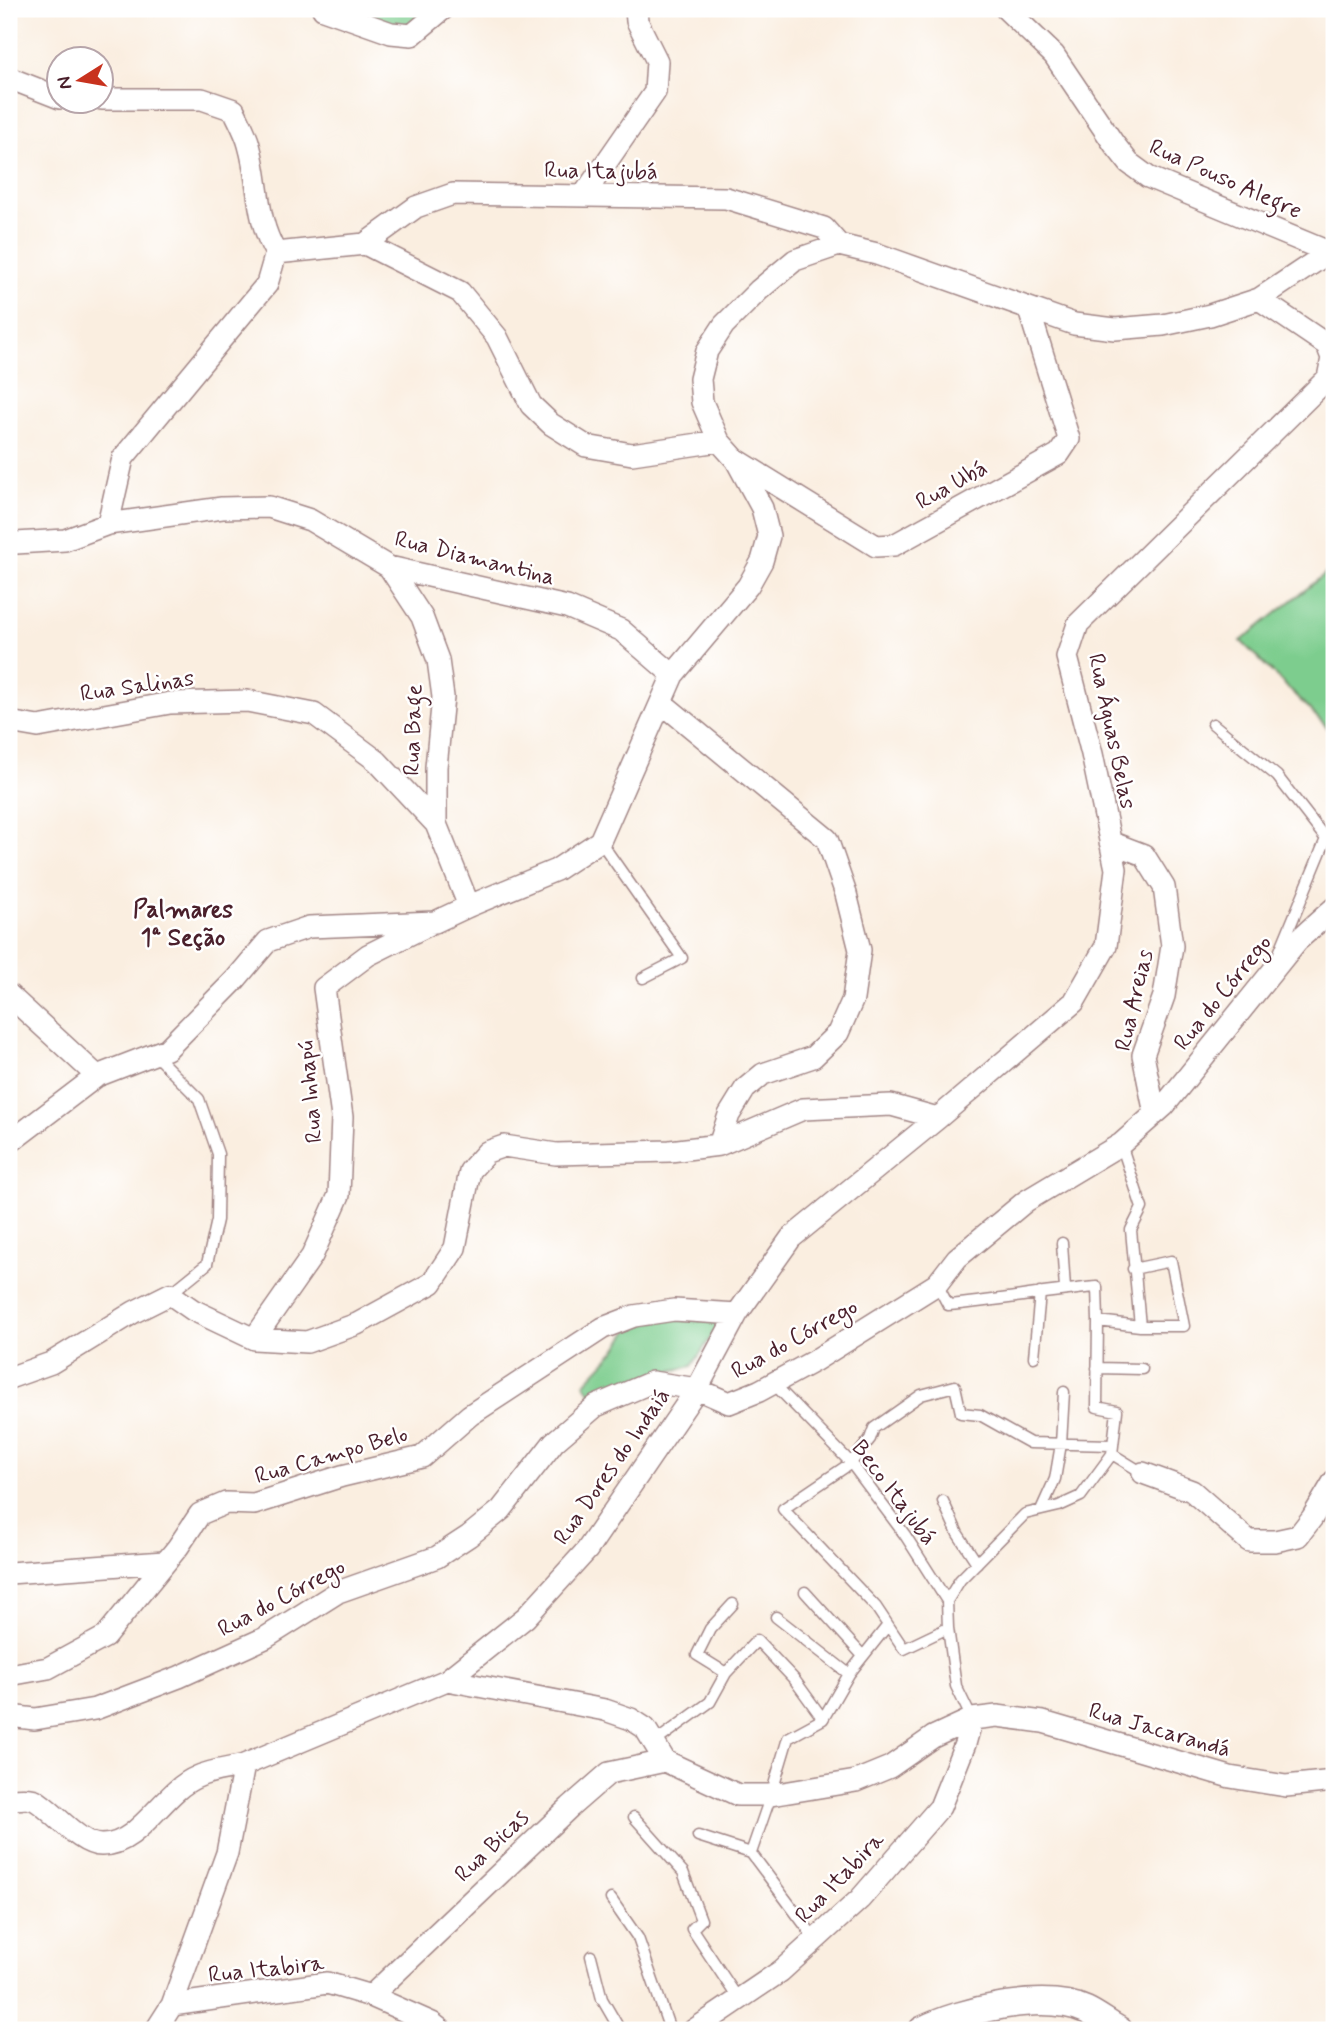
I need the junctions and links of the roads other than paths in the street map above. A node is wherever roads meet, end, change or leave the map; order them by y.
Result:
1 (323, 9) edge
2 (443, 9) edge
3 (636, 9) edge
4 (1006, 9) edge
5 (9, 79) edge
6 (46, 93) edge
7 (116, 99) edge
8 (583, 196) junction
9 (365, 244) junction
10 (839, 245) junction
11 (1333, 251) edge
12 (276, 253) junction
13 (1259, 299) junction
14 (1029, 310) junction
15 (719, 441) junction
16 (736, 460) junction
17 (108, 524) junction
18 (9, 542) edge
19 (389, 567) junction
20 (673, 675) junction
21 (662, 703) junction
22 (9, 722) edge
23 (1213, 724) dead end
24 (436, 824) junction
25 (1330, 838) edge
26 (600, 841) junction
27 (1110, 842) junction
28 (469, 906) junction
29 (1334, 908) edge
30 (435, 922) junction
31 (1270, 975) junction
32 (643, 978) dead end
33 (9, 995) edge
34 (155, 1054) junction
35 (97, 1076) junction
36 (1155, 1114) junction
37 (938, 1118) junction
38 (9, 1143) edge
39 (1121, 1144) junction
40 (719, 1145) junction
41 (1062, 1243) dead end
42 (1133, 1269) junction
43 (937, 1284) junction
44 (1065, 1289) junction
45 (1040, 1293) junction
46 (170, 1294) junction
47 (737, 1314) junction
48 (1098, 1321) junction
49 (1140, 1326) junction
50 (254, 1339) junction
51 (1034, 1357) dead end
52 (1097, 1368) junction
53 (1142, 1369) dead end
54 (9, 1378) edge
55 (773, 1383) junction
56 (697, 1389) junction
57 (1064, 1392) dead end
58 (1061, 1444) junction
59 (1112, 1450) junction
60 (851, 1463) junction
61 (1143, 1473) joint
62 (1334, 1481) edge
63 (943, 1501) dead end
64 (1041, 1510) junction
65 (164, 1562) junction
66 (978, 1563) junction
67 (9, 1573) edge
68 (805, 1592) dead end
69 (947, 1601) junction
70 (733, 1604) dead end
71 (776, 1617) dead end
72 (888, 1625) junction
73 (947, 1628) junction
74 (863, 1656) junction
75 (726, 1673) junction
76 (849, 1674) junction
77 (9, 1675) edge
78 (447, 1680) junction
79 (9, 1716) edge
80 (823, 1719) junction
81 (972, 1719) junction
82 (660, 1752) junction
83 (244, 1765) junction
84 (1334, 1782) edge
85 (771, 1795) junction
86 (9, 1798) edge
87 (634, 1817) dead end
88 (698, 1836) dead end
89 (751, 1853) junction
90 (611, 1899) dead end
91 (816, 1940) junction
92 (591, 1956) dead end
93 (371, 1996) junction
94 (739, 2000) junction
95 (172, 2005) junction
96 (156, 2030) edge
97 (441, 2030) edge
98 (620, 2030) edge
99 (670, 2030) edge
100 (694, 2030) edge
101 (922, 2030) edge
102 (1119, 2030) edge

1 - 2 street
3 - 8 street
4 - 11 street, Rua Pouso Alegre
5 - 6 street
7 - 12 street
8 - 9 street, Rua Itajubá
8 - 10 street, Rua Itajubá
9 - 12 street
9 - 15 street
10 - 14 street
10 - 15 street
11 - 13 street
12 - 17 street
13 - 14 street
13 - 27 street, Rua Águas Belas
14 - 16 street, Rua Ubá
15 - 16 street
16 - 20 street
17 - 18 street, Rua Diamantina
17 - 19 street, Rua Diamantina
19 - 20 street, Rua Diamantina
19 - 24 street, Rua Bage
20 - 21 street
21 - 26 street
21 - 40 street
22 - 24 street, Rua Salinas
23 - 25 lane
24 - 28 street, Rua Salinas
25 - 31 lane
26 - 28 street
26 - 32 lane
27 - 36 street, Rua Areias
27 - 37 street, Rua Águas Belas
28 - 30 street
29 - 31 street, Rua do Córrego
30 - 34 street
30 - 50 street, Rua Inhapú
31 - 36 street, Rua do Córrego
33 - 35 street
34 - 35 street
34 - 46 lane
35 - 38 street
36 - 39 street, Rua do Córrego
37 - 40 street
37 - 47 street, Rua Dores do Indaiá
39 - 42 lane
39 - 43 street, Rua do Córrego
40 - 50 street
41 - 44 lane
42 - 49 lane
42 - 49 lane
43 - 45 lane
43 - 55 street, Rua do Córrego
44 - 45 lane
44 - 48 lane
45 - 51 lane
46 - 50 street
46 - 54 street
47 - 56 street, Rua Dores do Indaiá
47 - 65 street, Rua Campo Belo
48 - 49 lane
48 - 52 lane
52 - 53 lane
52 - 59 lane
55 - 56 street, Rua do Córrego
55 - 60 lane, Beco Itajubá
56 - 78 street, Rua Dores do Indaiá
56 - 79 street, Rua do Córrego
57 - 58 lane
58 - 59 lane
58 - 60 lane
58 - 64 lane
59 - 61 lane
59 - 64 lane
60 - 69 lane, Beco Itajubá
60 - 72 lane
61 - 62 street
63 - 66 lane
64 - 66 lane
65 - 67 street
65 - 77 street
66 - 69 lane
68 - 74 lane
69 - 73 lane
70 - 75 lane
71 - 76 lane
72 - 73 lane
72 - 74 lane
73 - 81 lane
74 - 76 lane
75 - 80 lane
75 - 82 lane
76 - 80 lane
78 - 82 street
78 - 83 street, Rua Dores do Indaiá
80 - 85 lane
81 - 84 street, Rua Jacarandá
81 - 85 street
81 - 91 street, Rua Itabira
82 - 85 street
82 - 93 street, Rua Bicas
83 - 86 street
83 - 95 street
85 - 89 lane
87 - 94 lane
88 - 89 lane
89 - 91 lane
90 - 99 lane
91 - 94 street, Rua Itabira
92 - 98 lane
93 - 95 street, Rua Itabira
93 - 97 street, Rua Itabira
94 - 100 street, Rua Itabira
95 - 96 street
101 - 102 street

